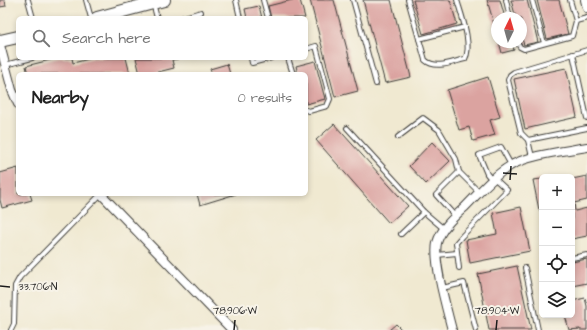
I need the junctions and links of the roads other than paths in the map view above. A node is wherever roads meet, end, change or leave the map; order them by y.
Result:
1 (28, 0) edge
2 (86, 0) edge
3 (236, 0) edge
4 (263, 0) edge
5 (353, 0) edge
6 (408, 0) edge
7 (457, 0) edge
8 (506, 0) edge
9 (532, 0) edge
10 (570, 0) edge
11 (585, 0) edge
12 (152, 2) edge
13 (587, 8) edge
14 (201, 12) dead end
15 (509, 12) edge
16 (32, 16) edge
17 (90, 16) edge
18 (104, 16) edge
19 (156, 16) edge
20 (187, 16) edge
21 (240, 16) edge
22 (267, 16) edge
23 (587, 18) edge
24 (576, 21) junction
25 (465, 27) junction
26 (16, 36) edge
27 (419, 38) junction
28 (0, 40) edge
29 (544, 43) junction
30 (308, 48) edge
31 (520, 48) edge
32 (587, 50) edge
33 (573, 54) junction
34 (24, 60) edge
35 (251, 60) edge
36 (263, 60) edge
37 (289, 60) edge
38 (5, 65) junction
39 (292, 72) edge
40 (376, 84) dead end
41 (16, 99) edge
42 (308, 111) edge
43 (587, 118) edge
44 (347, 128) dead end
45 (587, 128) edge
46 (398, 137) dead end
47 (528, 140) junction
48 (587, 147) edge
49 (532, 158) junction
50 (511, 165) junction
51 (459, 172) junction
52 (493, 179) junction
53 (479, 193) junction
54 (99, 196) edge
55 (103, 196) edge
56 (424, 212) junction
57 (455, 216) junction
58 (444, 229) junction
59 (401, 234) dead end
60 (457, 253) junction
61 (437, 255) junction
62 (587, 255) edge
63 (575, 257) edge
64 (459, 268) dead end
65 (525, 268) dead end
66 (442, 288) junction
67 (11, 330) edge
68 (232, 330) edge
69 (452, 330) edge
70 (476, 330) edge
71 (538, 330) edge

1 - 16 lane
2 - 17 lane
3 - 21 lane
4 - 22 lane
5 - 40 lane
6 - 27 lane
7 - 25 lane
8 - 15 lane
9 - 29 lane
10 - 24 lane
11 - 13 street
12 - 18 street
12 - 19 lane
14 - 20 lane
23 - 24 lane
24 - 29 lane
25 - 27 lane
25 - 27 lane
26 - 28 street
28 - 38 street
29 - 31 lane
30 - 42 lane
32 - 33 lane
33 - 43 lane
33 - 47 lane
34 - 38 lane
35 - 36 lane
37 - 39 lane
38 - 41 street
44 - 56 lane
45 - 47 lane
46 - 51 lane
47 - 49 lane
48 - 49 street
49 - 50 street
50 - 52 street
50 - 52 lane
51 - 53 lane
51 - 57 lane
52 - 53 street
52 - 60 lane
53 - 57 street
54 - 67 lane
55 - 68 street
56 - 58 lane
56 - 59 lane
57 - 58 street
58 - 61 street
60 - 61 lane
60 - 64 lane
61 - 66 street
62 - 63 lane
65 - 71 lane
66 - 69 street
66 - 70 lane

